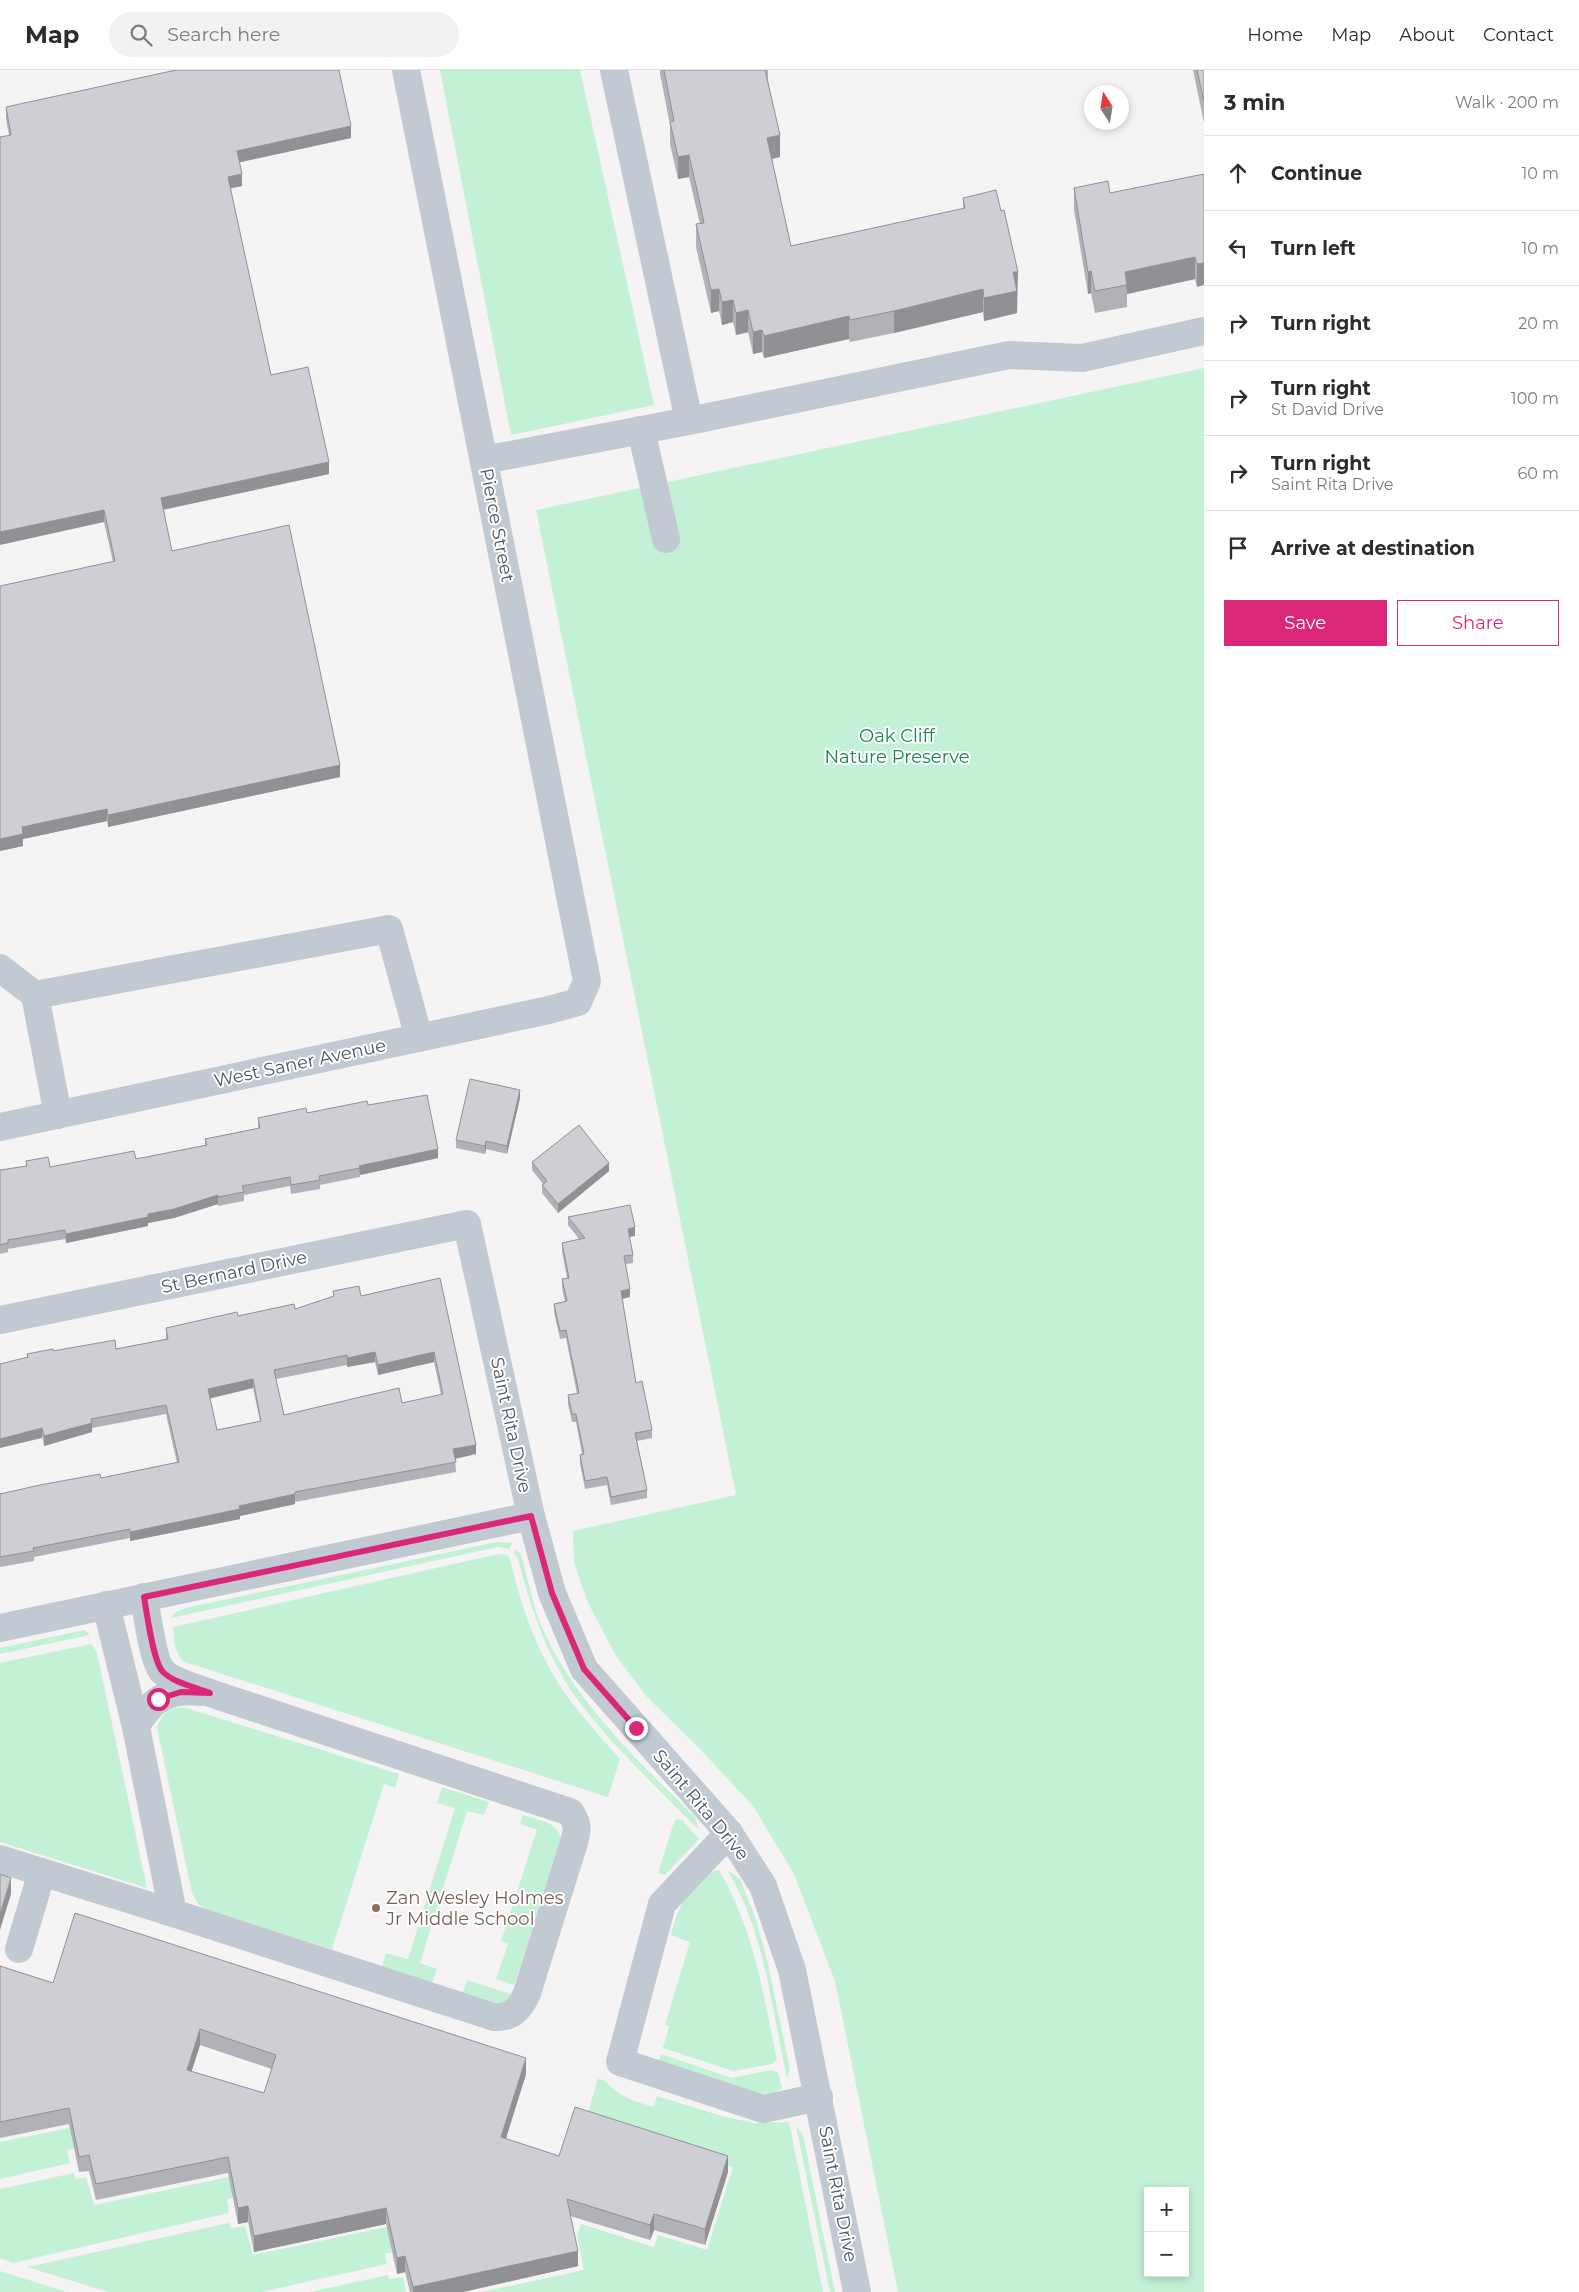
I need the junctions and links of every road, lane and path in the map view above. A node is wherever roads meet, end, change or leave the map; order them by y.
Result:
1 (406, 70) edge
2 (614, 70) edge
3 (1204, 331) edge
4 (689, 421) junction
5 (640, 430) junction
6 (484, 460) junction
7 (666, 539) dead end
8 (0, 968) edge
9 (588, 981) joint
10 (35, 995) junction
11 (419, 1038) junction
12 (58, 1115) junction
13 (0, 1127) edge
14 (467, 1224) joint
15 (0, 1320) edge
16 (531, 1516) junction
17 (144, 1597) junction
18 (106, 1605) junction
19 (0, 1628) edge
20 (210, 1693) junction
21 (136, 1727) junction
22 (729, 1833) junction
23 (0, 1859) edge
24 (42, 1872) junction
25 (173, 1913) junction
26 (19, 1949) dead end
27 (819, 2098) junction
28 (858, 2292) edge

1 - 6 street, Pierce Street
2 - 4 street
3 - 4 street
4 - 5 street
5 - 6 street
5 - 7 street
6 - 9 street, Pierce Street
8 - 10 street
9 - 11 street, West Saner Avenue
10 - 11 street
10 - 12 street
11 - 12 street, West Saner Avenue
12 - 13 street, West Saner Avenue
14 - 15 street, St Bernard Drive
14 - 16 street, Saint Rita Drive
16 - 17 street
16 - 22 street, Saint Rita Drive
17 - 18 street
17 - 20 street
18 - 19 street
18 - 21 street
20 - 21 street
20 - 25 street
21 - 25 street
22 - 27 street, Saint Rita Drive
22 - 27 street
23 - 24 street
24 - 25 street
24 - 26 street
27 - 28 street, Saint Rita Drive

